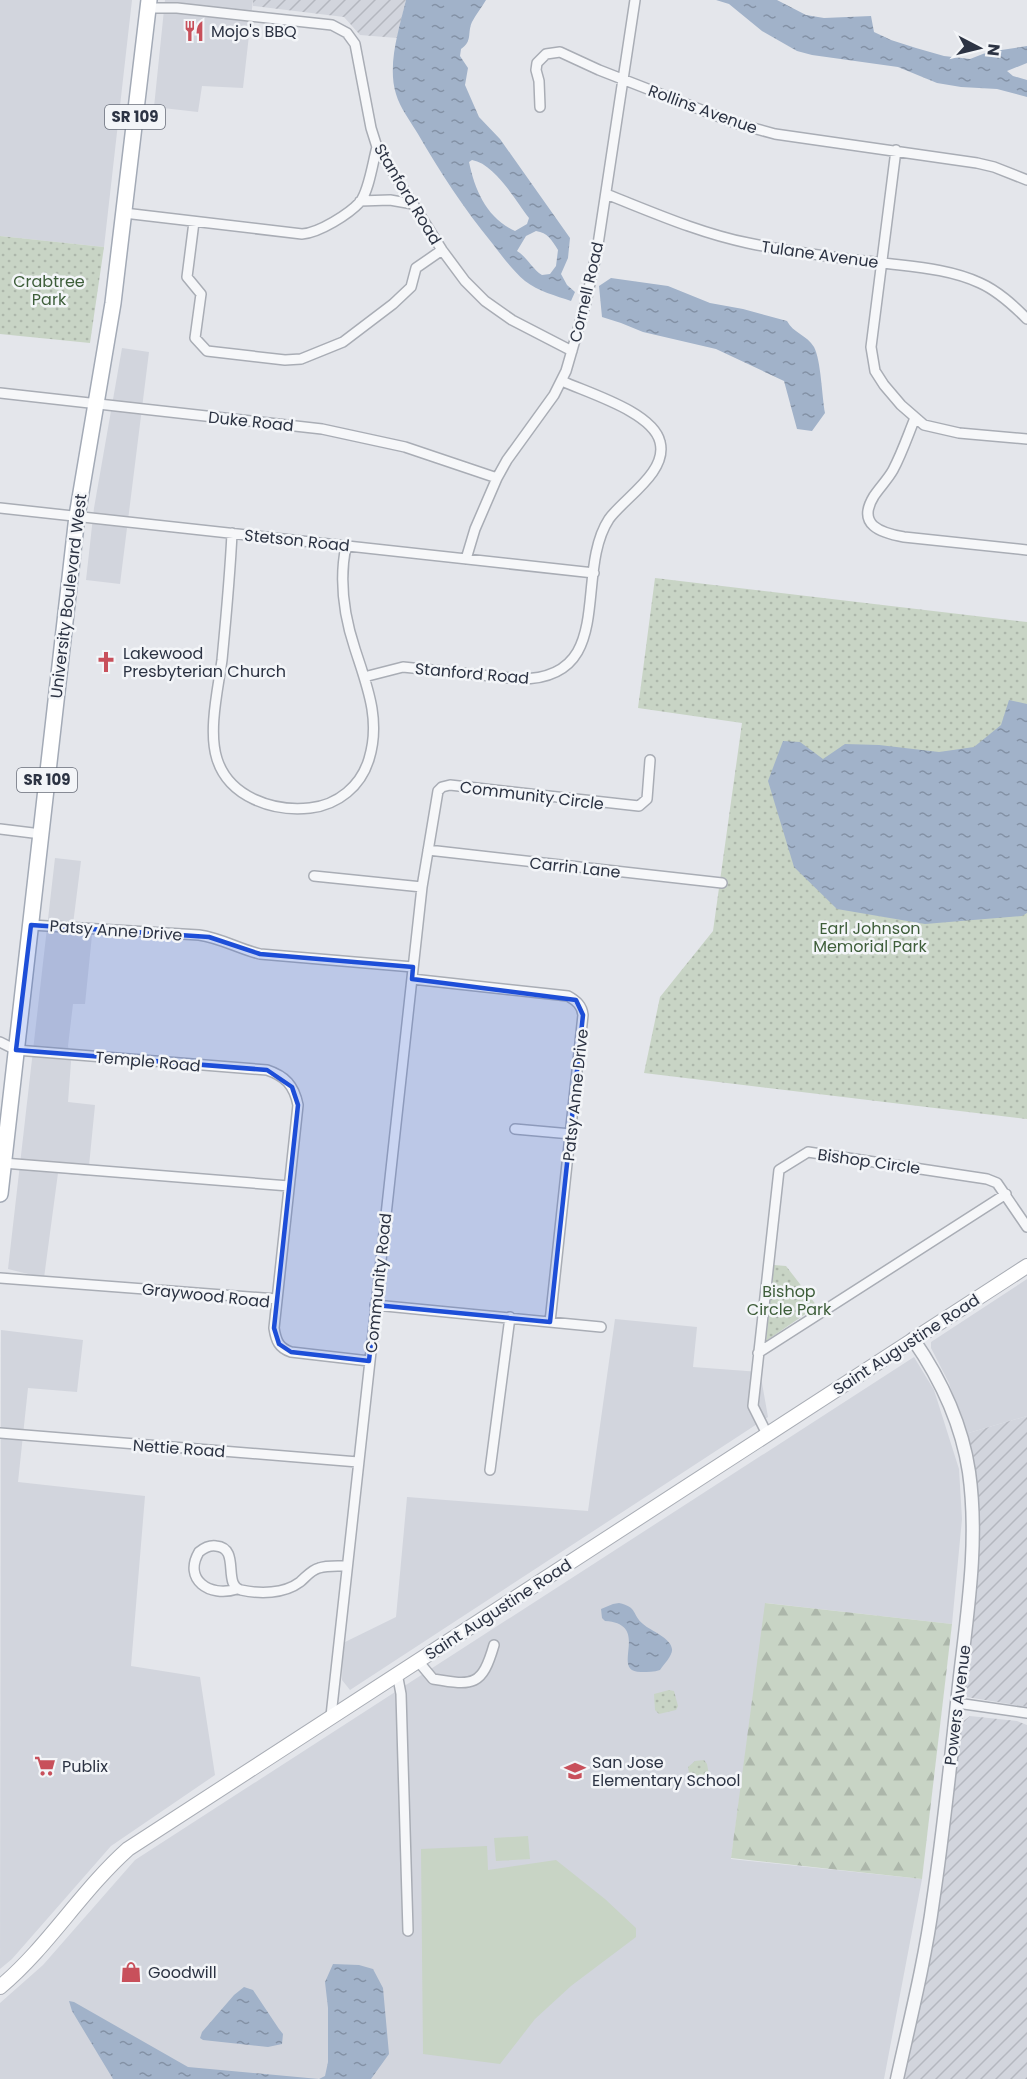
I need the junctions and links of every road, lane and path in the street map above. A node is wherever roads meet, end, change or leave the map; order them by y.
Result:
1 (635, 0) edge
2 (148, 4) edge
3 (623, 79) junction
4 (540, 107) dead end
5 (377, 147) junction
6 (896, 150) junction
7 (1027, 180) edge
8 (606, 194) junction
9 (360, 201) junction
10 (413, 204) junction
11 (124, 213) junction
12 (194, 222) junction
13 (442, 250) junction
14 (881, 263) junction
15 (1027, 318) edge
16 (572, 351) junction
17 (562, 381) junction
18 (0, 393) edge
19 (95, 404) junction
20 (915, 418) junction
21 (1027, 439) edge
22 (497, 478) junction
23 (0, 508) edge
24 (77, 516) junction
25 (232, 533) junction
26 (346, 546) junction
27 (1027, 550) edge
28 (466, 560) junction
29 (594, 573) junction
30 (364, 677) junction
31 (651, 760) dead end
32 (0, 829) edge
33 (41, 834) junction
34 (428, 850) junction
35 (314, 876) dead end
36 (722, 883) dead end
37 (422, 887) junction
38 (31, 925) junction
39 (413, 967) junction
40 (412, 979) junction
41 (0, 1042) edge
42 (16, 1050) junction
43 (515, 1129) dead end
44 (571, 1134) junction
45 (3, 1163) junction
46 (289, 1186) junction
47 (0, 1194) edge
48 (1006, 1194) junction
49 (1027, 1227) edge
50 (1027, 1266) edge
51 (0, 1278) edge
52 (277, 1299) junction
53 (375, 1305) junction
54 (510, 1317) junction
55 (550, 1322) junction
56 (601, 1327) dead end
57 (913, 1339) junction
58 (758, 1353) junction
59 (369, 1361) junction
60 (0, 1433) edge
61 (767, 1434) junction
62 (358, 1462) junction
63 (490, 1470) dead end
64 (346, 1566) junction
65 (237, 1589) junction
66 (494, 1645) dead end
67 (418, 1661) junction
68 (398, 1673) junction
69 (957, 1703) junction
70 (1027, 1713) edge
71 (331, 1716) junction
72 (408, 1931) dead end
73 (0, 1987) edge
74 (897, 2079) edge

1 - 3 street, Cornell Road
2 - 5 street, Stanford Road
2 - 11 main road, University Boulevard West / SR 109
3 - 4 street, Rollins Avenue
3 - 6 street, Rollins Avenue
3 - 8 street, Cornell Road
5 - 9 street
5 - 10 street, Stanford Road
6 - 7 street, Rollins Avenue
6 - 14 street
8 - 14 street, Tulane Avenue
8 - 16 street, Cornell Road
9 - 10 street
9 - 12 street
10 - 13 street, Stanford Road
11 - 12 street
11 - 19 main road, University Boulevard West / SR 109
12 - 13 street
13 - 16 street, Stanford Road
14 - 15 street, Tulane Avenue
14 - 20 street
16 - 17 street, Cornell Road
17 - 22 street, Cornell Road
17 - 29 street, Stanford Road
18 - 19 street, Duke Road
19 - 22 street, Duke Road
19 - 24 main road, University Boulevard West / SR 109
20 - 21 street
20 - 27 street
22 - 28 street, Cornell Road
23 - 24 street, Stetson Road
24 - 25 street, Stetson Road
24 - 33 main road, University Boulevard West / SR 109
25 - 26 street, Stetson Road
25 - 30 street
26 - 28 street, Stetson Road
26 - 30 street
28 - 29 street, Stetson Road
29 - 30 street, Stanford Road
31 - 34 street, Community Circle
32 - 33 street
33 - 38 main road, University Boulevard West / SR 109
34 - 36 street, Carrin Lane
34 - 37 street, Community Road
35 - 37 street
37 - 39 street, Community Road
38 - 39 street, Patsy Anne Drive
38 - 42 main road, University Boulevard West / SR 109
39 - 40 street, Community Road
40 - 44 street, Patsy Anne Drive
40 - 53 street, Community Road
41 - 42 street, Temple Road
42 - 45 main road, University Boulevard West / SR 109
42 - 46 street, Temple Road
43 - 44 street
44 - 55 street, Patsy Anne Drive
45 - 46 street
45 - 47 main road, University Boulevard West / SR 109
46 - 52 street
48 - 49 street, Bishop Circle
48 - 58 street
48 - 58 street, Bishop Circle
50 - 57 main road, Saint Augustine Road
51 - 52 street, Graywood Road
52 - 59 street, Graywood Road
53 - 54 street
53 - 59 street, Community Road
54 - 55 street
54 - 63 street
55 - 56 street
57 - 61 main road, Saint Augustine Road
57 - 69 street, Powers Avenue
58 - 61 street, Bishop Circle
59 - 62 street, Community Road
60 - 62 street, Nettie Road
61 - 67 main road, Saint Augustine Road
62 - 64 street, Community Road
64 - 65 street
64 - 71 street, Community Road
65 - 65 street
66 - 67 street
67 - 68 main road, Saint Augustine Road
68 - 71 main road, Saint Augustine Road
68 - 72 street
69 - 70 street
69 - 74 street, Powers Avenue
71 - 73 main road, Saint Augustine Road

